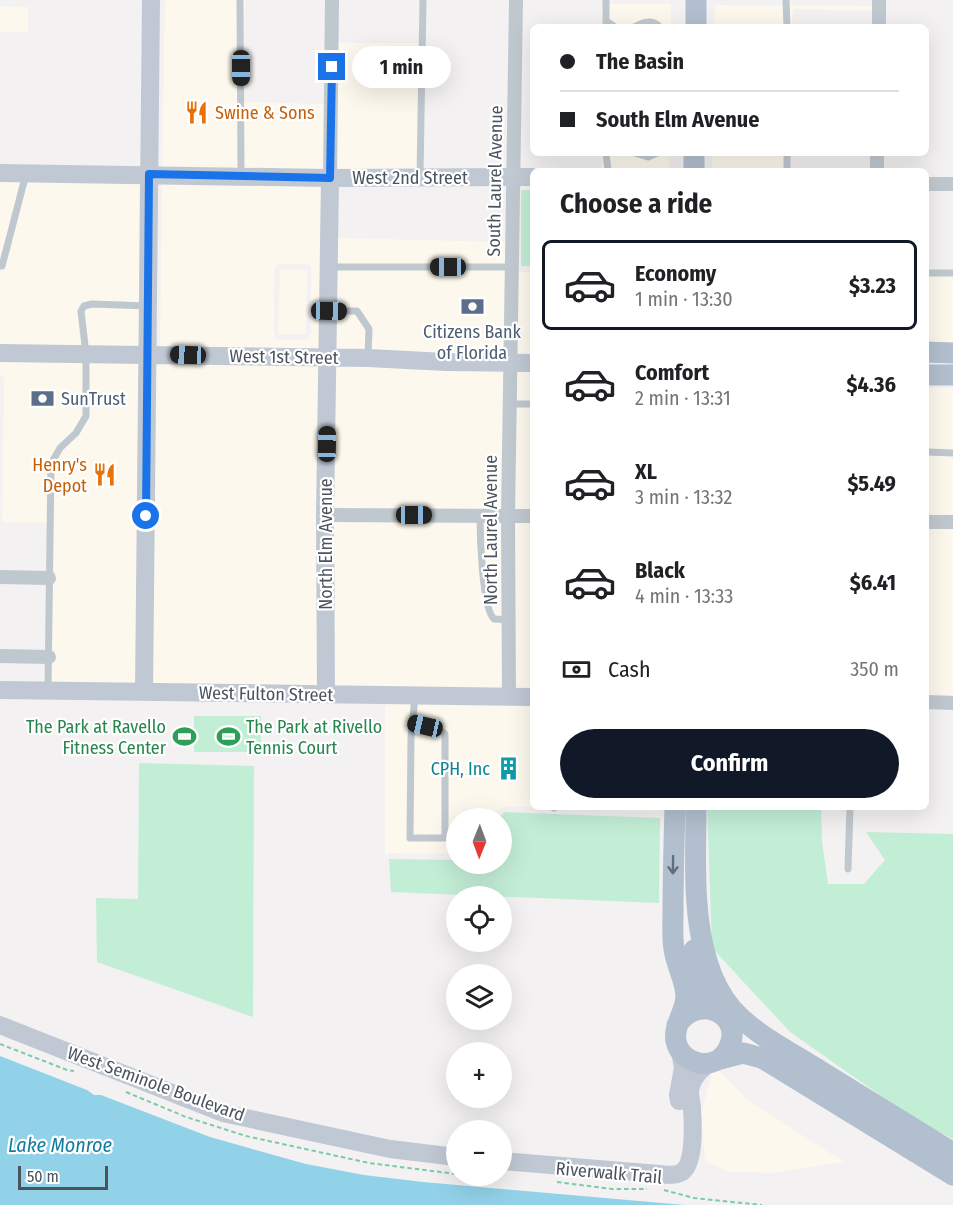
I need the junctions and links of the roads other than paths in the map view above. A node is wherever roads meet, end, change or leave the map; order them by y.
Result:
1 (151, 0) edge
2 (240, 0) edge
3 (332, 0) edge
4 (423, 0) edge
5 (516, 0) edge
6 (606, 0) edge
7 (696, 0) edge
8 (786, 0) edge
9 (879, 0) edge
10 (606, 24) edge
11 (640, 24) edge
12 (655, 24) edge
13 (696, 24) edge
14 (786, 24) edge
15 (879, 24) edge
16 (0, 173) edge
17 (27, 173) junction
18 (149, 174) junction
19 (241, 176) junction
20 (420, 177) junction
21 (513, 177) junction
22 (530, 177) edge
23 (330, 178) junction
24 (929, 184) edge
25 (953, 184) edge
26 (0, 266) edge
27 (329, 267) junction
28 (511, 267) junction
29 (929, 273) edge
30 (953, 273) edge
31 (148, 306) junction
32 (329, 311) junction
33 (929, 352) edge
34 (0, 353) edge
35 (953, 353) edge
36 (86, 354) junction
37 (147, 354) junction
38 (329, 358) junction
39 (368, 358) junction
40 (511, 363) junction
41 (530, 363) edge
42 (929, 375) edge
43 (953, 375) edge
44 (509, 404) junction
45 (530, 404) edge
46 (929, 452) edge
47 (953, 453) edge
48 (325, 515) junction
49 (480, 516) junction
50 (508, 516) junction
51 (530, 516) edge
52 (929, 522) edge
53 (953, 522) edge
54 (0, 577) edge
55 (49, 578) junction
56 (508, 620) junction
57 (0, 656) edge
58 (49, 657) junction
59 (0, 690) edge
60 (48, 691) junction
61 (144, 692) junction
62 (326, 694) junction
63 (415, 696) junction
64 (509, 697) junction
65 (530, 697) edge
66 (929, 702) edge
67 (953, 703) edge
68 (413, 723) junction
69 (675, 810) edge
70 (696, 810) edge
71 (850, 810) edge
72 (848, 869) dead end
73 (727, 1016) junction
74 (0, 1025) edge
75 (677, 1025) junction
76 (680, 1051) junction
77 (714, 1061) junction
78 (904, 1130) junction
79 (692, 1146) junction
80 (953, 1153) edge
81 (446, 1156) edge
82 (926, 1159) junction
83 (953, 1161) edge
84 (512, 1162) edge
85 (953, 1175) edge

1 - 18 street
2 - 19 lane
3 - 23 street
4 - 20 lane
5 - 21 street, South Laurel Avenue
6 - 10 lane
7 - 13 main road
8 - 14 lane
9 - 15 street
11 - 12 lane
16 - 17 street, West 2nd Street
17 - 18 street, West 2nd Street
17 - 26 lane
18 - 19 street, West 2nd Street
18 - 31 street
19 - 23 street, West 2nd Street
20 - 21 street, West 2nd Street
20 - 23 street, West 2nd Street
21 - 22 street, West 2nd Street
21 - 28 street, South Laurel Avenue
23 - 27 street, North Elm Avenue
24 - 25 street
27 - 28 lane
27 - 32 street, North Elm Avenue
28 - 40 street, South Laurel Avenue
29 - 30 lane
31 - 36 lane
31 - 37 street
32 - 38 street, North Elm Avenue
32 - 39 lane
33 - 35 main road
34 - 36 street, West 1st Street
36 - 37 street, West 1st Street
36 - 55 lane
37 - 38 street, West 1st Street
37 - 61 street
38 - 39 street, West 1st Street
38 - 48 street, North Elm Avenue
39 - 40 street, West 1st Street
40 - 41 street, West 1st Street
40 - 44 street, North Laurel Avenue
42 - 43 main road
44 - 45 lane
44 - 50 street, North Laurel Avenue
46 - 47 lane
48 - 49 street
48 - 62 street, North Elm Avenue
49 - 50 street
49 - 56 lane
50 - 51 street
50 - 56 street, North Laurel Avenue
52 - 53 street
54 - 55 street
55 - 58 lane
56 - 64 street, North Laurel Avenue
57 - 58 street
58 - 60 lane
59 - 60 street, West Fulton Street
60 - 61 street, West Fulton Street
61 - 62 street, West Fulton Street
62 - 63 street, West Fulton Street
63 - 64 street, West Fulton Street
63 - 68 lane
64 - 65 street, West Fulton Street
66 - 67 street
68 - 68 lane
69 -> 75 main road
70 - 73 main road
71 - 72 lane
73 - 75 main road
73 - 77 main road
73 - 78 main road
74 - 81 street, West Seminole Boulevard
75 - 76 main road
76 - 77 main road
76 - 79 street
77 - 78 main road
77 - 79 street
78 - 80 main road
78 - 82 main road
79 - 84 street
82 - 83 main road
82 - 85 main road

